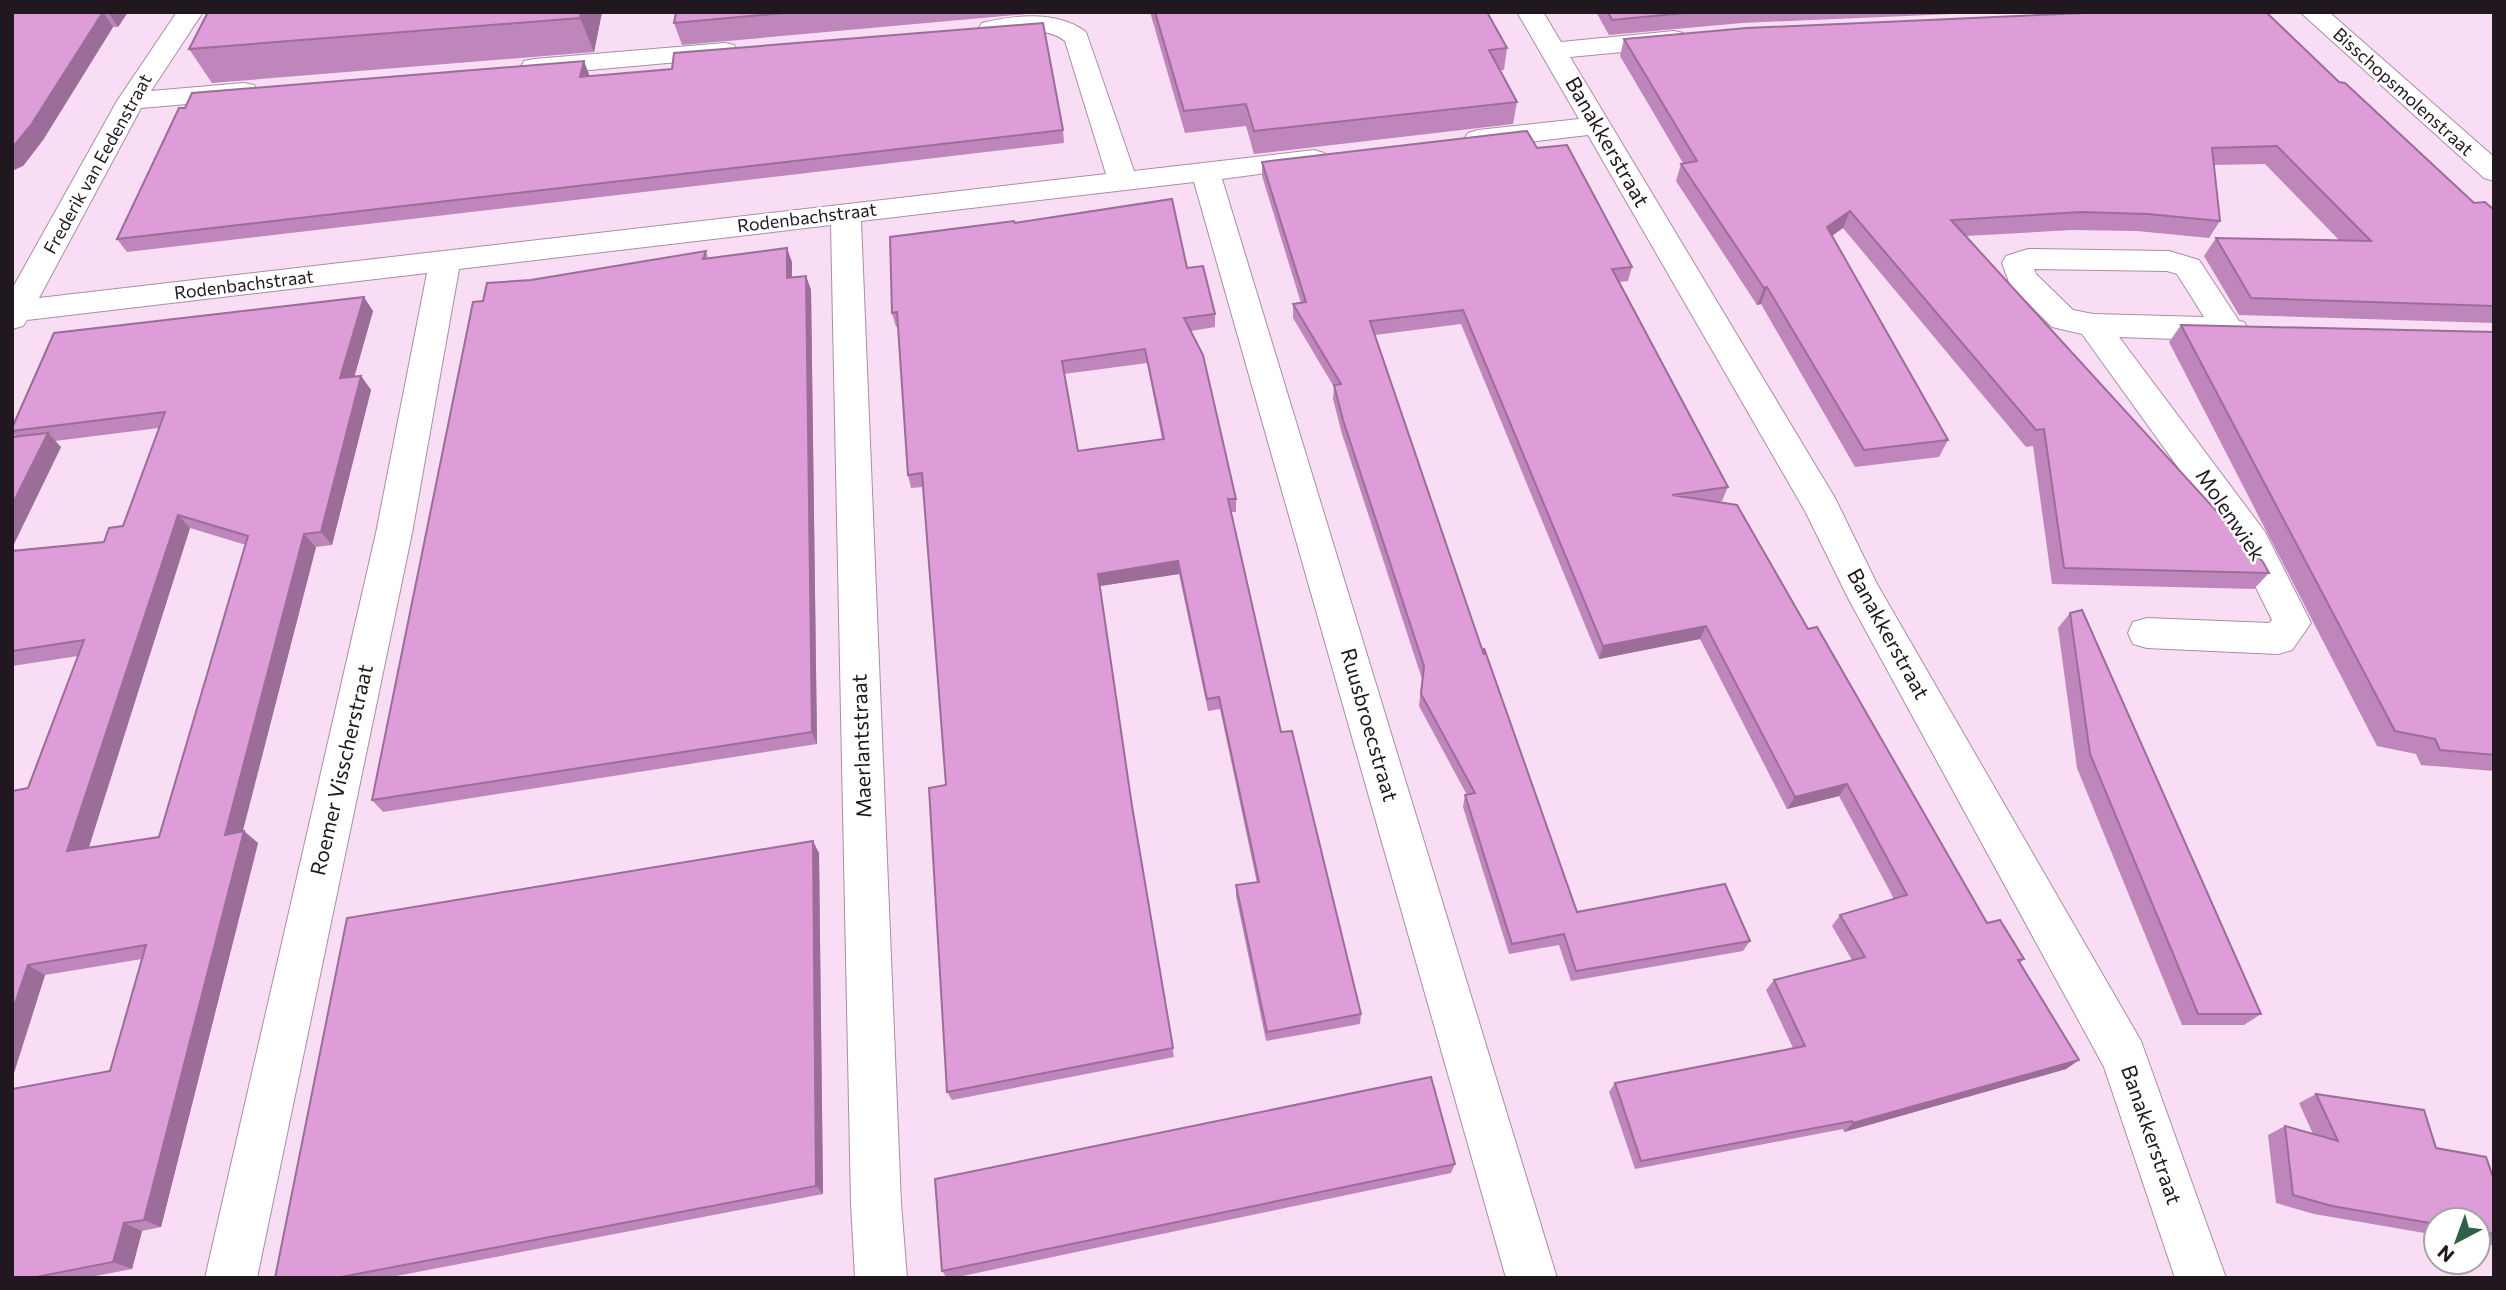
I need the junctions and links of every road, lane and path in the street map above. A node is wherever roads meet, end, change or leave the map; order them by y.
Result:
1 (190, 12) edge
2 (1530, 12) edge
3 (2313, 12) edge
4 (1062, 20) edge
5 (970, 30) edge
6 (1702, 37) edge
7 (750, 49) edge
8 (1554, 51) junction
9 (502, 69) edge
10 (268, 89) edge
11 (131, 101) junction
12 (1597, 125) junction
13 (1449, 143) edge
14 (1340, 155) edge
15 (1205, 171) junction
16 (2494, 172) edge
17 (1123, 181) junction
18 (846, 214) junction
19 (445, 261) junction
20 (14, 315) edge
21 (2093, 325) junction
22 (2147, 633) dead end
23 (231, 1278) edge
24 (881, 1278) edge
25 (1532, 1278) edge
26 (2201, 1278) edge

1 - 11 street, Frederik van Eedenstraat
2 - 8 street, Banakkerstraat
3 - 16 street, Bisschopsmolenstraat
4 - 5 street
4 - 17 street
6 - 8 street
7 - 9 street
8 - 12 street, Banakkerstraat
10 - 11 street
11 - 20 street, Frederik van Eedenstraat
12 - 13 street
12 - 26 street, Banakkerstraat
14 - 15 street, Rodenbachstraat
15 - 17 street, Rodenbachstraat
15 - 25 street, Ruusbroecstraat
17 - 18 street, Rodenbachstraat
18 - 19 street, Rodenbachstraat
18 - 24 street, Maerlantstraat
19 - 20 street, Rodenbachstraat
19 - 23 street, Roemer Visscherstraat
21 - 21 street
21 - 22 street, Molenwiek

